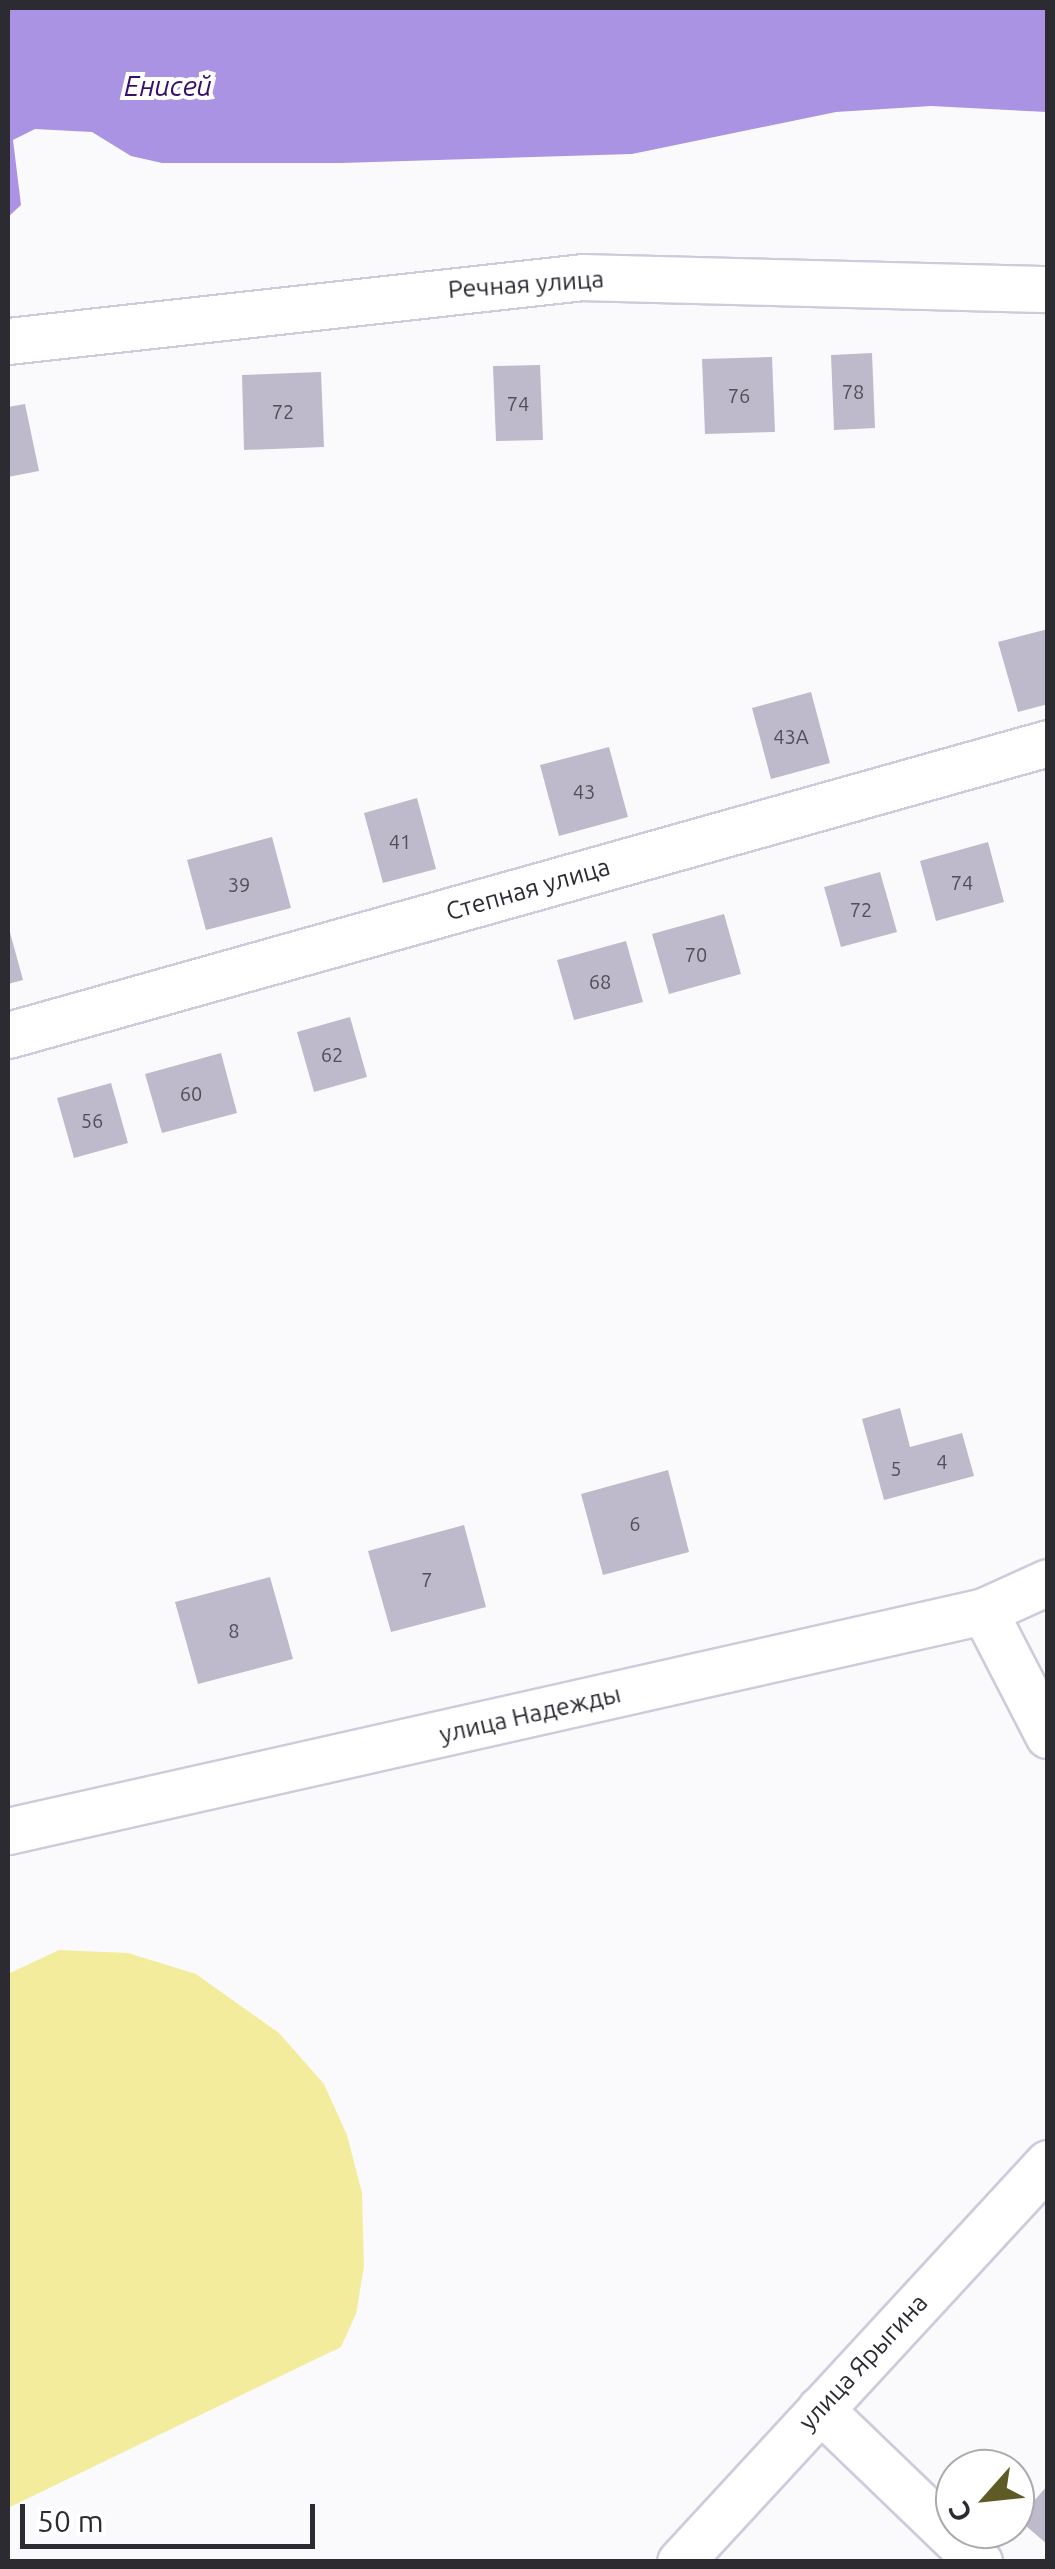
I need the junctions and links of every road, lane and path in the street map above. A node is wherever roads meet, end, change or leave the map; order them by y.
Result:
1 (1048, 289) edge
2 (8, 341) edge
3 (1048, 743) edge
4 (8, 1035) edge
5 (1048, 1582) edge
6 (984, 1612) junction
7 (1048, 1735) edge
8 (8, 1832) edge
9 (1048, 2163) edge
10 (820, 2409) junction
11 (680, 2562) edge
12 (978, 2562) edge

1 - 2 street, Речная улица
3 - 4 street, Степная улица
5 - 6 street, улица Надежды
6 - 7 street
6 - 8 street, улица Надежды
9 - 10 street, улица Ярыгина
10 - 11 street, улица Ярыгина
10 - 12 street

